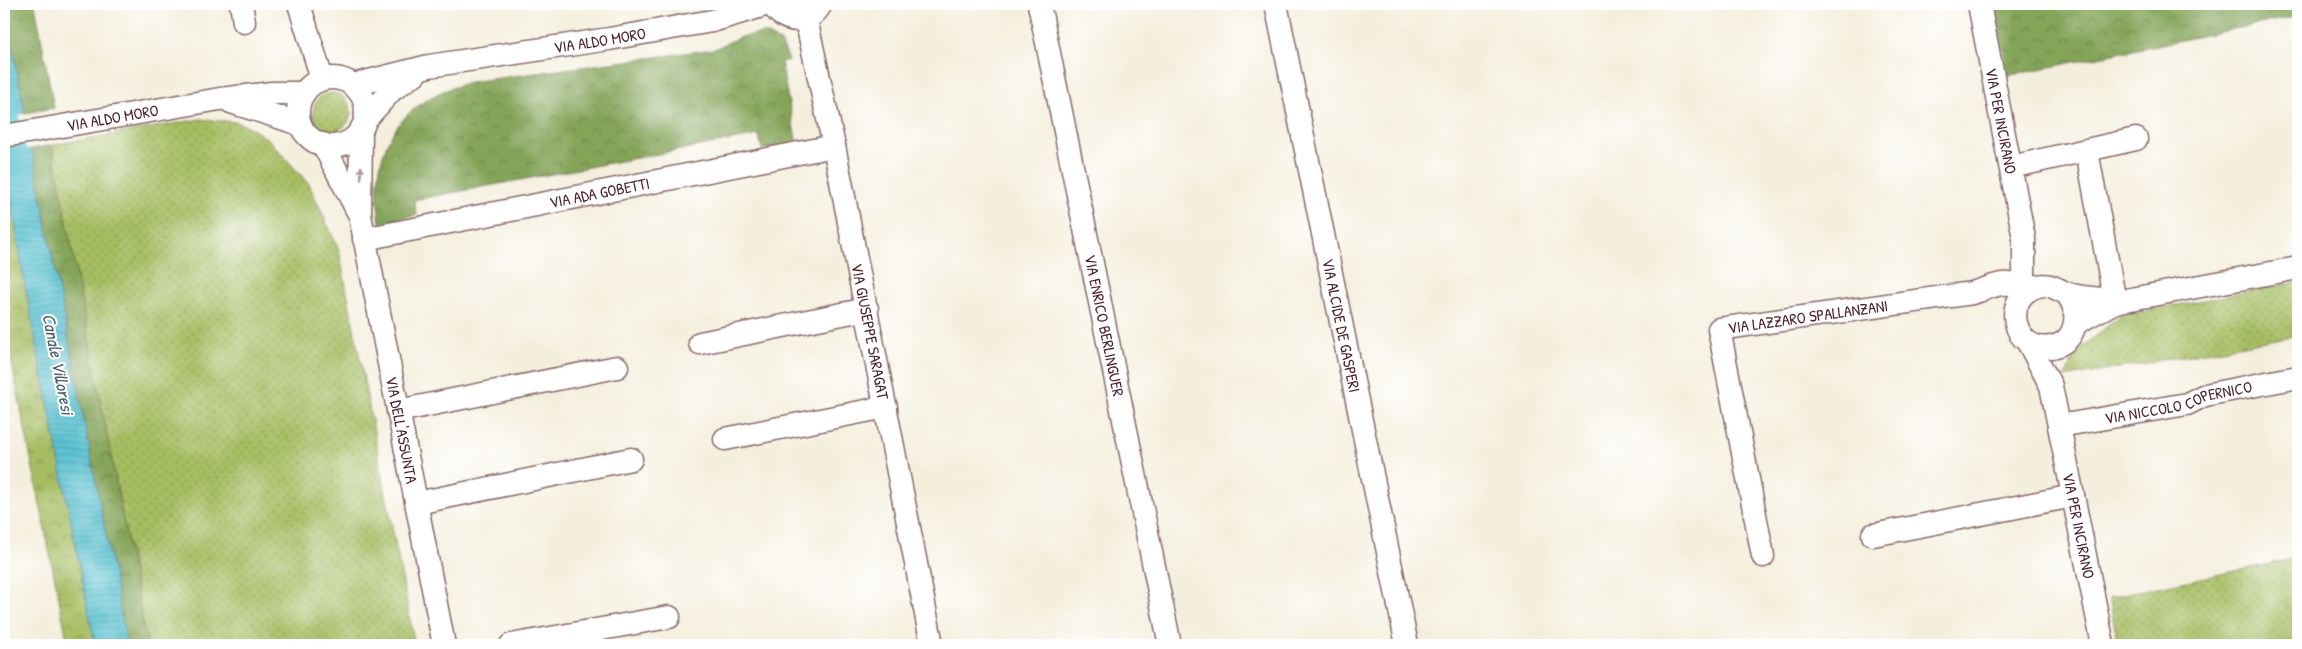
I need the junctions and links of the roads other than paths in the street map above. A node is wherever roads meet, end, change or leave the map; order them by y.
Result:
1 (299, 4) edge
2 (768, 4) edge
3 (772, 4) edge
4 (1039, 4) edge
5 (1276, 4) edge
6 (1979, 4) edge
7 (813, 11) edge
8 (429, 66) junction
9 (322, 79) junction
10 (353, 85) junction
11 (304, 93) junction
12 (220, 99) junction
13 (300, 124) junction
14 (363, 125) junction
15 (4, 136) edge
16 (2136, 139) dead end
17 (323, 144) junction
18 (834, 146) junction
19 (2089, 154) junction
20 (2011, 167) junction
21 (360, 215) junction
22 (2024, 238) junction
23 (364, 239) junction
24 (2298, 268) edge
25 (2028, 290) junction
26 (2062, 291) junction
27 (1976, 292) junction
28 (2115, 302) junction
29 (867, 309) junction
30 (2014, 316) junction
31 (2073, 329) junction
32 (700, 343) dead end
33 (2029, 344) junction
34 (617, 367) dead end
35 (2298, 378) edge
36 (2051, 386) junction
37 (886, 407) junction
38 (398, 411) junction
39 (2059, 426) junction
40 (725, 439) dead end
41 (631, 459) dead end
42 (2073, 496) junction
43 (417, 503) junction
44 (1873, 535) dead end
45 (1763, 556) dead end
46 (669, 617) dead end
47 (444, 645) edge
48 (511, 645) edge
49 (932, 645) edge
50 (1170, 645) edge
51 (1407, 645) edge
52 (2102, 645) edge

1 - 9 street
2 - 8 street, VIA ALDO MORO
3 - 7 street
4 - 50 street, VIA ENRICO BERLINGUER
5 - 51 street, VIA ALCIDE DE GASPERI
6 - 20 street, VIA PER INCIRANO
7 - 18 street, VIA GIUSEPPE SARAGAT
8 - 10 street, VIA ALDO MORO
8 - 14 street, VIA ALDO MORO
9 - 10 street
9 - 11 street
10 - 14 street
11 - 12 street, VIA ALDO MORO
11 - 13 street
12 - 13 street, VIA ALDO MORO
12 - 15 street, VIA ALDO MORO
13 - 17 street
14 - 17 street
21 -> 14 street, VIA DELL'ASSUNTA
16 - 19 street
17 - 21 street, VIA DELL'ASSUNTA
18 - 23 street, VIA ADA GOBETTI
18 - 29 street, VIA GIUSEPPE SARAGAT
19 - 20 street
19 - 28 street
20 - 22 street, VIA PER INCIRANO
21 - 23 street, VIA DELL'ASSUNTA
22 - 25 street, VIA PER INCIRANO
22 - 26 street, VIA PER INCIRANO
23 - 38 street, VIA DELL'ASSUNTA
24 - 28 street
25 - 26 street
25 - 27 street, VIA LAZZARO SPALLANZANI
25 - 30 street
26 - 28 street
26 - 31 street
27 - 30 street, VIA LAZZARO SPALLANZANI
27 - 45 street, VIA LAZZARO SPALLANZANI
28 - 31 street
29 - 32 street
29 - 37 street, VIA GIUSEPPE SARAGAT
30 - 33 street
31 - 33 street
31 - 36 street, VIA PER INCIRANO
33 - 36 street, VIA PER INCIRANO
34 - 38 street
35 - 39 street, VIA NICCOLO COPERNICO
36 - 39 street, VIA PER INCIRANO
37 - 40 street
37 - 49 street, VIA GIUSEPPE SARAGAT
38 - 43 street, VIA DELL'ASSUNTA
39 - 42 street, VIA PER INCIRANO
41 - 43 street
42 - 44 street
42 - 52 street, VIA PER INCIRANO
43 - 47 street, VIA DELL'ASSUNTA
46 - 48 street

